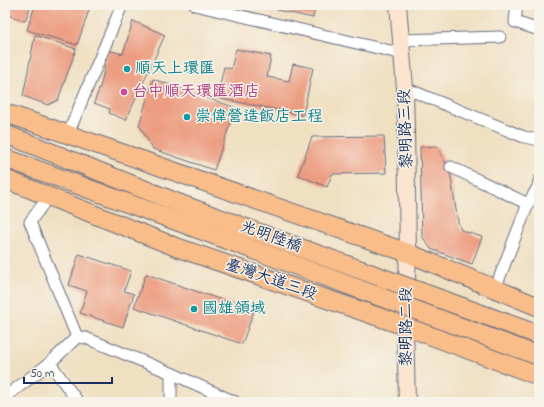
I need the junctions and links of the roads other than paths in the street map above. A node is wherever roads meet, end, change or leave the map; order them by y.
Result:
1 (122, 5) edge
2 (194, 5) edge
3 (398, 5) edge
4 (517, 5) edge
5 (539, 30) edge
6 (500, 37) dead end
7 (402, 47) junction
8 (405, 88) junction
9 (5, 106) edge
10 (5, 112) edge
11 (44, 126) junction
12 (5, 134) edge
13 (68, 134) junction
14 (539, 140) edge
15 (5, 158) edge
16 (451, 167) dead end
17 (5, 181) edge
18 (539, 181) edge
19 (48, 197) junction
20 (528, 204) junction
21 (408, 253) junction
22 (495, 289) junction
23 (539, 307) edge
24 (405, 326) junction
25 (539, 335) edge
26 (77, 337) junction
27 (539, 356) edge
28 (50, 363) junction
29 (171, 373) junction
30 (539, 376) edge
31 (5, 397) edge
32 (78, 402) edge
33 (171, 402) edge
34 (235, 402) edge
35 (407, 402) edge

1 - 13 street
2 - 7 street
3 - 7 main road, 黎明路三段
4 - 5 street
6 - 7 street
7 - 8 main road, 黎明路三段
8 - 14 street
8 - 21 main road, 黎明路三段
9 - 11 main road
10 - 11 main road
11 - 13 main road
12 - 25 main road, 光明陸橋, bridge
13 - 21 main road
15 - 27 main road, 光明陸橋, bridge
16 - 20 street
17 - 19 main road, 臺灣大道三段
18 - 20 street
19 - 24 main road, 臺灣大道三段
19 - 26 street
20 - 22 street
21 - 22 main road
21 - 24 main road, 黎明路二段
22 - 23 main road
24 - 30 main road, 臺灣大道三段
24 - 35 main road, 黎明路二段
26 - 28 street
26 - 29 street
28 - 31 street
28 - 32 street
29 - 33 street
29 - 34 street

